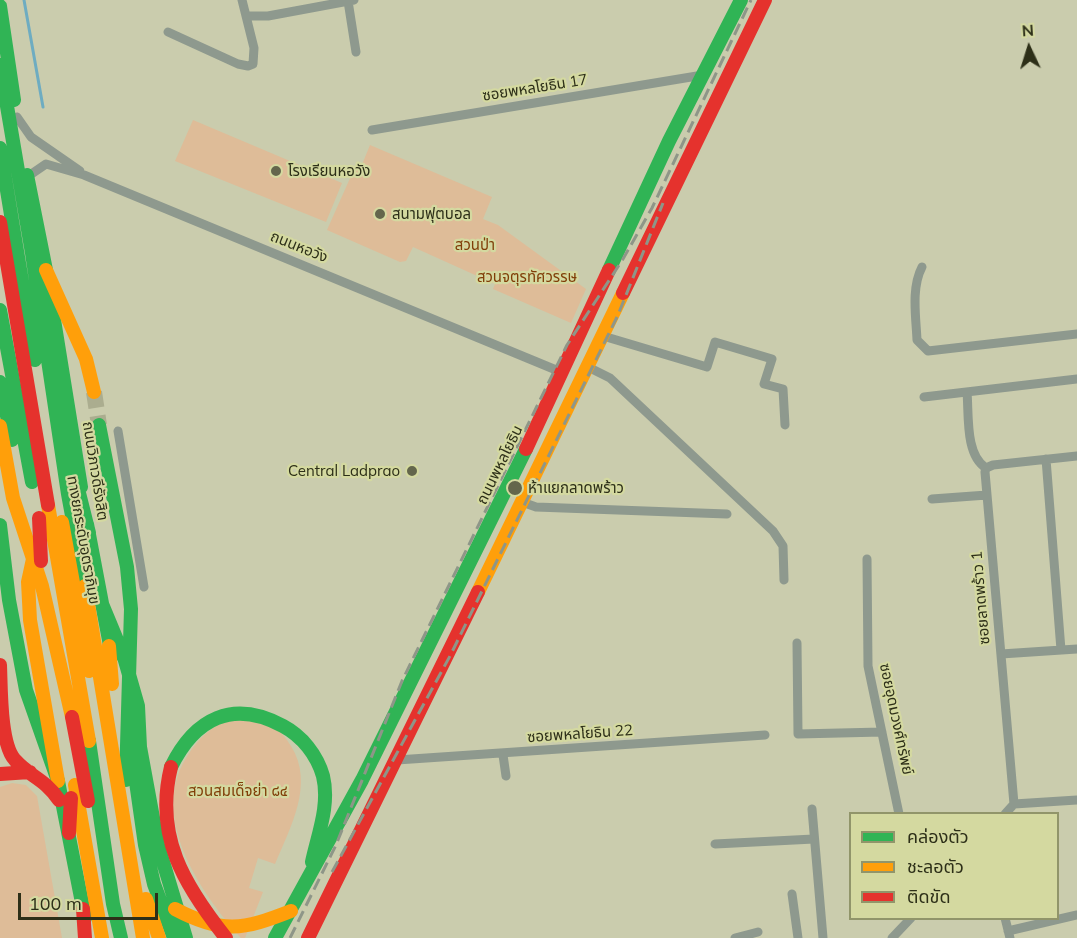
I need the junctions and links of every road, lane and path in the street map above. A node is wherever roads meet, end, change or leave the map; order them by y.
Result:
1 (242, 0) edge
2 (351, 0) edge
3 (741, 0) edge
4 (765, 0) edge
5 (0, 6) edge
6 (248, 16) junction
7 (727, 30) junction
8 (168, 32) dead end
9 (746, 39) junction
10 (356, 52) dead end
11 (0, 65) edge
12 (703, 75) junction
13 (690, 101) junction
14 (711, 111) junction
15 (16, 117) junction
16 (372, 130) dead end
17 (0, 148) edge
18 (84, 175) junction
19 (27, 177) junction
20 (0, 222) edge
21 (922, 267) dead end
22 (46, 270) junction
23 (0, 310) edge
24 (1077, 334) edge
25 (603, 336) junction
26 (45, 354) junction
27 (588, 367) junction
28 (561, 372) junction
29 (1077, 380) edge
30 (0, 382) edge
31 (94, 392) tunnel mouth
32 (967, 393) junction
33 (924, 397) dead end
34 (99, 424) tunnel mouth
35 (786, 425) dead end
36 (0, 426) edge
37 (118, 431) dead end
38 (1077, 456) edge
39 (1046, 459) junction
40 (986, 468) junction
41 (987, 495) junction
42 (932, 499) dead end
43 (522, 502) junction
44 (727, 514) dead end
45 (39, 518) junction
46 (89, 533) junction
47 (0, 539) edge
48 (867, 559) dead end
49 (784, 580) dead end
50 (144, 587) dead end
51 (102, 604) junction
52 (797, 643) dead end
53 (109, 645) junction
54 (1077, 649) edge
55 (1061, 650) junction
56 (1001, 654) junction
57 (0, 665) edge
58 (122, 690) junction
59 (3, 718) junction
60 (882, 732) junction
61 (0, 735) edge
62 (765, 735) dead end
63 (140, 747) junction
64 (503, 755) junction
65 (398, 760) junction
66 (73, 770) junction
67 (30, 772) junction
68 (0, 774) edge
69 (506, 776) dead end
70 (58, 781) junction
71 (1077, 800) edge
72 (1014, 804) junction
73 (63, 807) junction
74 (812, 809) dead end
75 (899, 812) edge
76 (1006, 812) edge
77 (69, 833) junction
78 (814, 839) junction
79 (715, 844) dead end
80 (308, 881) junction
81 (792, 894) dead end
82 (113, 904) junction
83 (175, 909) junction
84 (291, 910) junction
85 (1077, 915) edge
86 (909, 920) edge
87 (312, 933) edge
88 (758, 933) dead end
89 (1009, 934) edge
90 (86, 938) edge
91 (102, 938) edge
92 (113, 938) edge
93 (121, 938) edge
94 (134, 938) edge
95 (143, 938) edge
96 (151, 938) edge
97 (159, 938) edge
98 (174, 938) edge
99 (186, 938) edge
100 (226, 938) edge
101 (275, 938) edge
102 (735, 938) edge
103 (798, 938) edge
104 (823, 938) edge
105 (892, 938) edge

1 - 6 street
2 - 6 street
2 - 10 street
3 - 7 main road, ถนนพหลโยธิน
4 - 9 main road
5 - 15 main road, ถนนวิภาวดีรังสิต
6 - 8 street
7 - 9 main road
7 - 12 main road, ถนนพหลโยธิน
9 - 14 main road
11 - 26 main road, ถนนวิภาวดีรังสิต
12 - 13 main road, ถนนพหลโยธิน
12 - 16 street, ซอยพหลโยธิน 17
13 - 14 main road
13 - 28 main road, ถนนพหลโยธิน
14 - 25 main road
15 - 18 street
15 - 19 main road, ถนนวิภาวดีรังสิต
17 - 94 main road, ทางยกระดับอุตราภิมุข
18 - 19 street, ถนนหอวัง
18 - 28 street, ถนนหอวัง
19 - 22 main road, ถนนวิภาวดีรังสิต
20 - 82 main road, ทางยกระดับอุตราภิมุข
21 - 24 street
22 - 31 main road
22 - 46 main road, ถนนวิภาวดีรังสิต
23 - 45 main road
25 - 27 main road
25 - 35 street
26 - 46 main road
26 - 95 main road, ถนนวิภาวดีรังสิต
27 - 43 main road
27 - 49 street
28 - 80 main road, ถนนพหลโยธิน
29 - 32 street
30 - 70 main road
32 - 33 street
32 - 40 street
34 - 96 main road
36 - 82 main road
37 - 50 street
38 - 39 street
39 - 40 street
39 - 55 street
40 - 41 street, ซอยลาดพร้าว 1
41 - 42 street
41 - 56 street, ซอยลาดพร้าว 1
43 - 44 street
43 - 65 main road
45 - 66 main road
45 - 92 main road
46 - 51 main road, ถนนวิภาวดีรังสิต
47 - 70 main road
48 - 60 street, ซอยอุดมวงศ์ทรัพย์
51 - 53 main road, ถนนวิภาวดีรังสิต
51 - 63 main road
52 - 60 street
53 - 58 main road, ถนนวิภาวดีรังสิต
53 - 97 main road
54 - 55 street
55 - 56 street
56 - 72 street, ซอยลาดพร้าว 1
57 - 59 main road
58 - 63 main road
58 - 98 main road, ถนนวิภาวดีรังสิต
59 - 61 main road
59 - 67 main road
60 - 75 street, ซอยอุดมวงศ์ทรัพย์
62 - 64 street, ซอยพหลโยธิน 22
63 - 83 main road
64 - 65 street, ซอยพหลโยธิน 22
64 - 69 street
65 - 87 main road
66 - 77 main road
66 - 91 main road
67 - 68 main road
67 - 73 main road
70 - 73 main road
71 - 72 street
72 - 76 street
73 - 77 main road
74 - 78 street
77 - 90 main road
78 - 79 street
78 - 104 street
80 - 84 main road, ถนนพหลโยธิน
80 - 100 main road
81 - 103 street
82 - 93 main road, ทางยกระดับอุตราภิมุข
83 - 84 main road
83 - 99 main road
84 - 101 main road, ถนนพหลโยธิน
85 - 89 street
86 - 105 street
88 - 102 street

